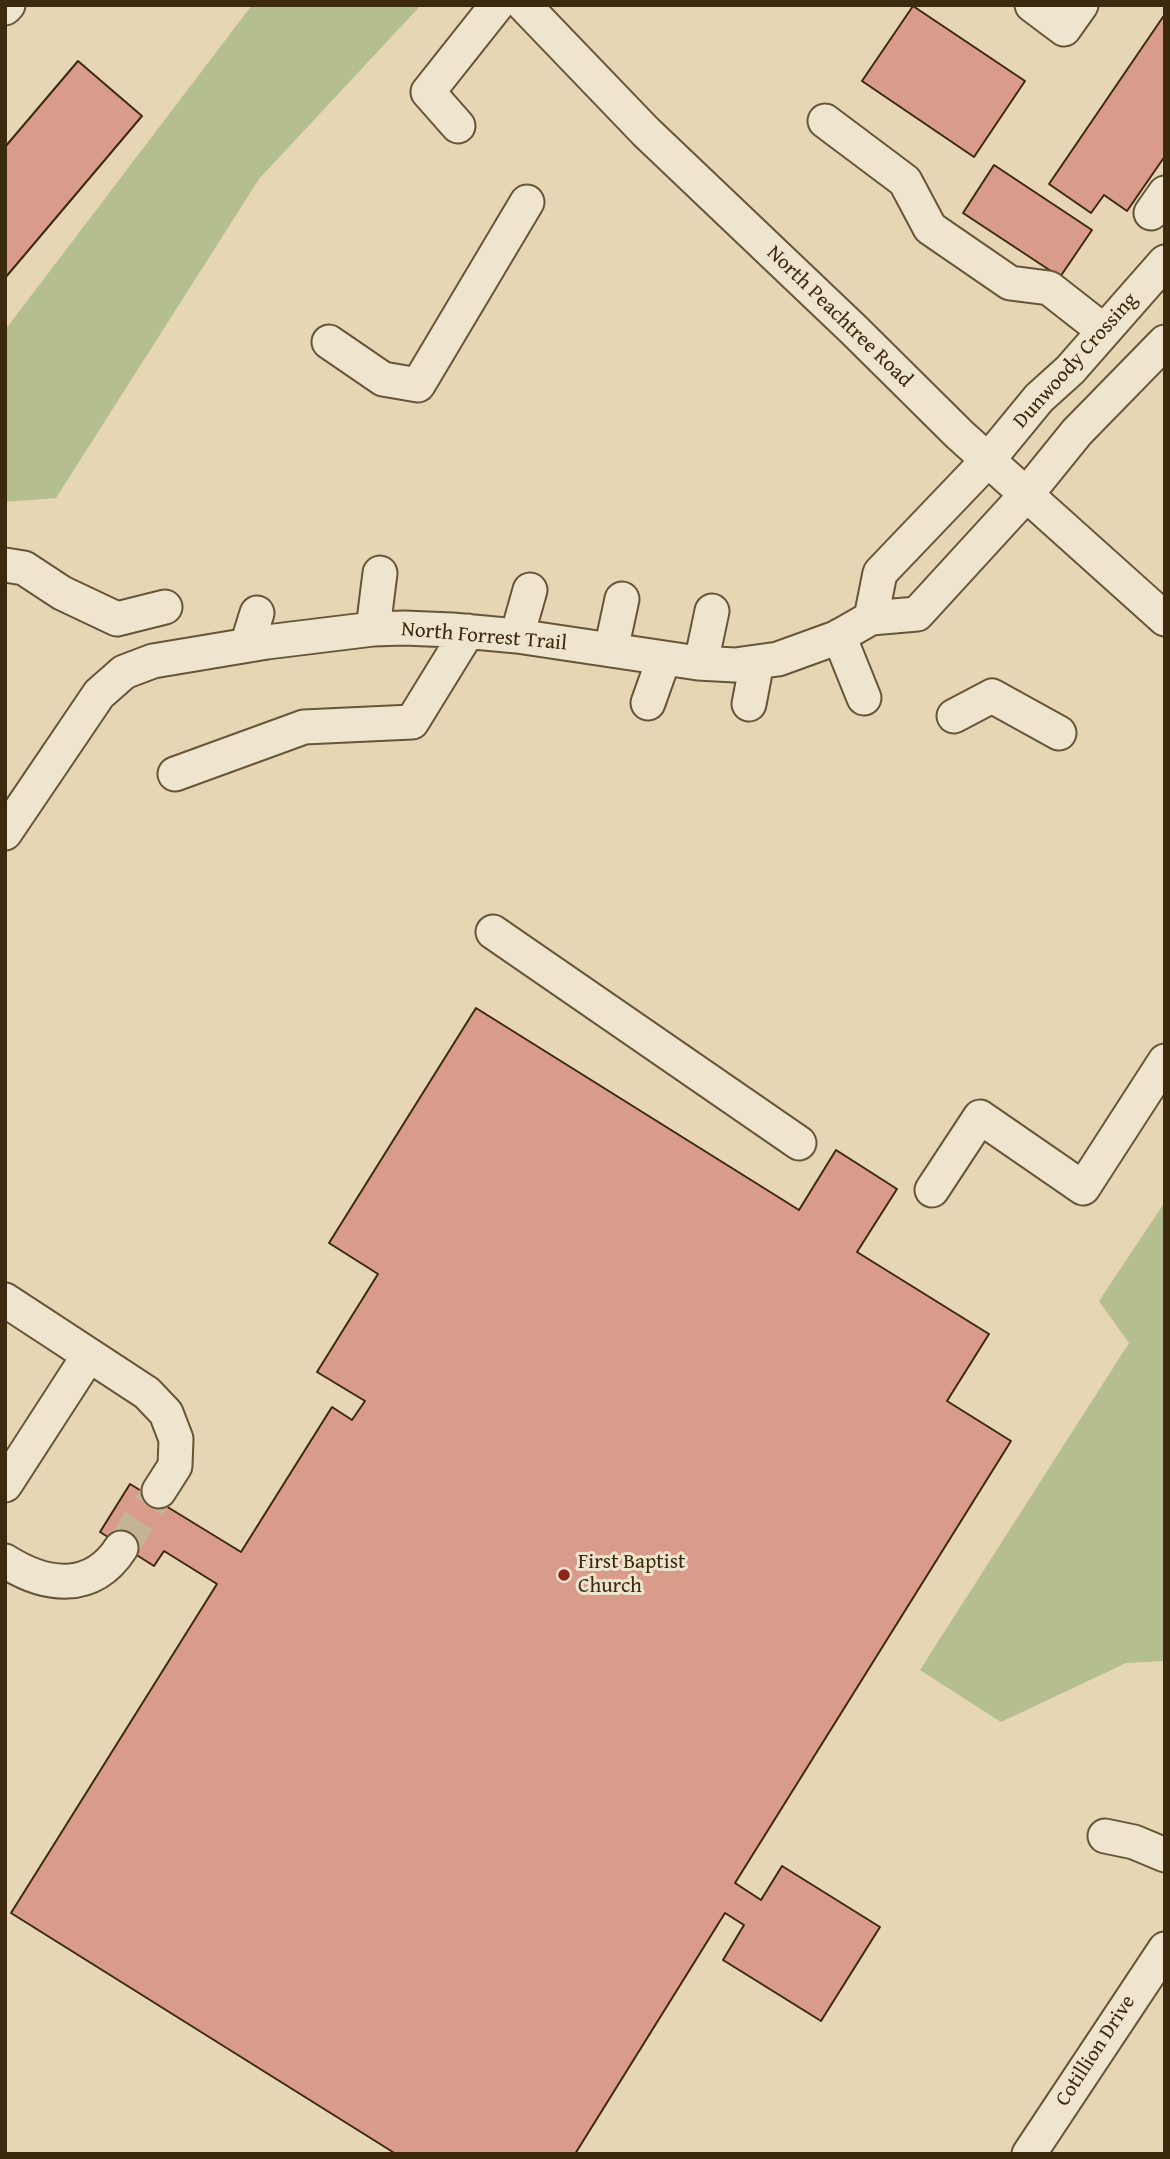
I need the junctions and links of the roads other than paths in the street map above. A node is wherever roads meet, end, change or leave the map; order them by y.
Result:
1 (497, 5) edge
2 (524, 5) edge
3 (1032, 5) edge
4 (1081, 5) edge
5 (825, 121) dead end
6 (458, 125) dead end
7 (527, 202) dead end
8 (1165, 262) edge
9 (1104, 331) junction
10 (329, 342) dead end
11 (1165, 342) edge
12 (988, 460) junction
13 (1026, 495) junction
14 (5, 565) edge
15 (380, 573) dead end
16 (530, 590) dead end
17 (622, 599) dead end
18 (165, 607) dead end
19 (712, 611) dead end
20 (257, 613) dead end
21 (871, 618) junction
22 (1165, 619) edge
23 (373, 629) junction
24 (468, 631) junction
25 (517, 636) junction
26 (839, 636) junction
27 (247, 645) junction
28 (611, 650) junction
29 (664, 658) junction
30 (757, 662) junction
31 (701, 663) junction
32 (863, 698) dead end
33 (648, 703) dead end
34 (749, 704) dead end
35 (954, 716) dead end
36 (1059, 733) dead end
37 (175, 774) dead end
38 (5, 833) edge
39 (493, 932) dead end
40 (1165, 1061) edge
41 (799, 1143) dead end
42 (932, 1190) dead end
43 (5, 1300) edge
44 (89, 1355) junction
45 (5, 1485) edge
46 (159, 1490) tunnel mouth
47 (121, 1548) tunnel mouth
48 (5, 1561) edge
49 (1105, 1836) dead end
50 (1165, 1855) edge
51 (1165, 1949) edge
52 (1030, 2154) edge

1 - 6 street
2 - 12 street, North Peachtree Road
3 - 4 street
5 - 9 street
7 - 10 street
8 - 9 street, Dunwoody Crossing
9 - 12 street, Dunwoody Crossing
11 - 13 street
12 - 13 street, North Peachtree Road
12 - 21 street
13 - 21 street, North Forrest Trail
13 - 22 street, North Peachtree Road
14 - 18 street
15 - 23 street
16 - 25 street
17 - 28 street
19 - 31 street
20 - 27 street
21 - 26 street, North Forrest Trail
23 - 24 street, North Forrest Trail
23 - 27 street, North Forrest Trail
24 - 25 street, North Forrest Trail
24 - 37 street
25 - 28 street, North Forrest Trail
26 - 30 street, North Forrest Trail
26 - 32 street
27 - 38 street, North Forrest Trail
28 - 29 street, North Forrest Trail
29 - 31 street, North Forrest Trail
29 - 33 street
30 - 31 street, North Forrest Trail
30 - 34 street
35 - 36 street
39 - 41 street
40 - 42 street
43 - 44 street
44 - 45 street
44 - 46 street
47 - 48 street
49 - 50 street
51 - 52 street, Cotillion Drive

